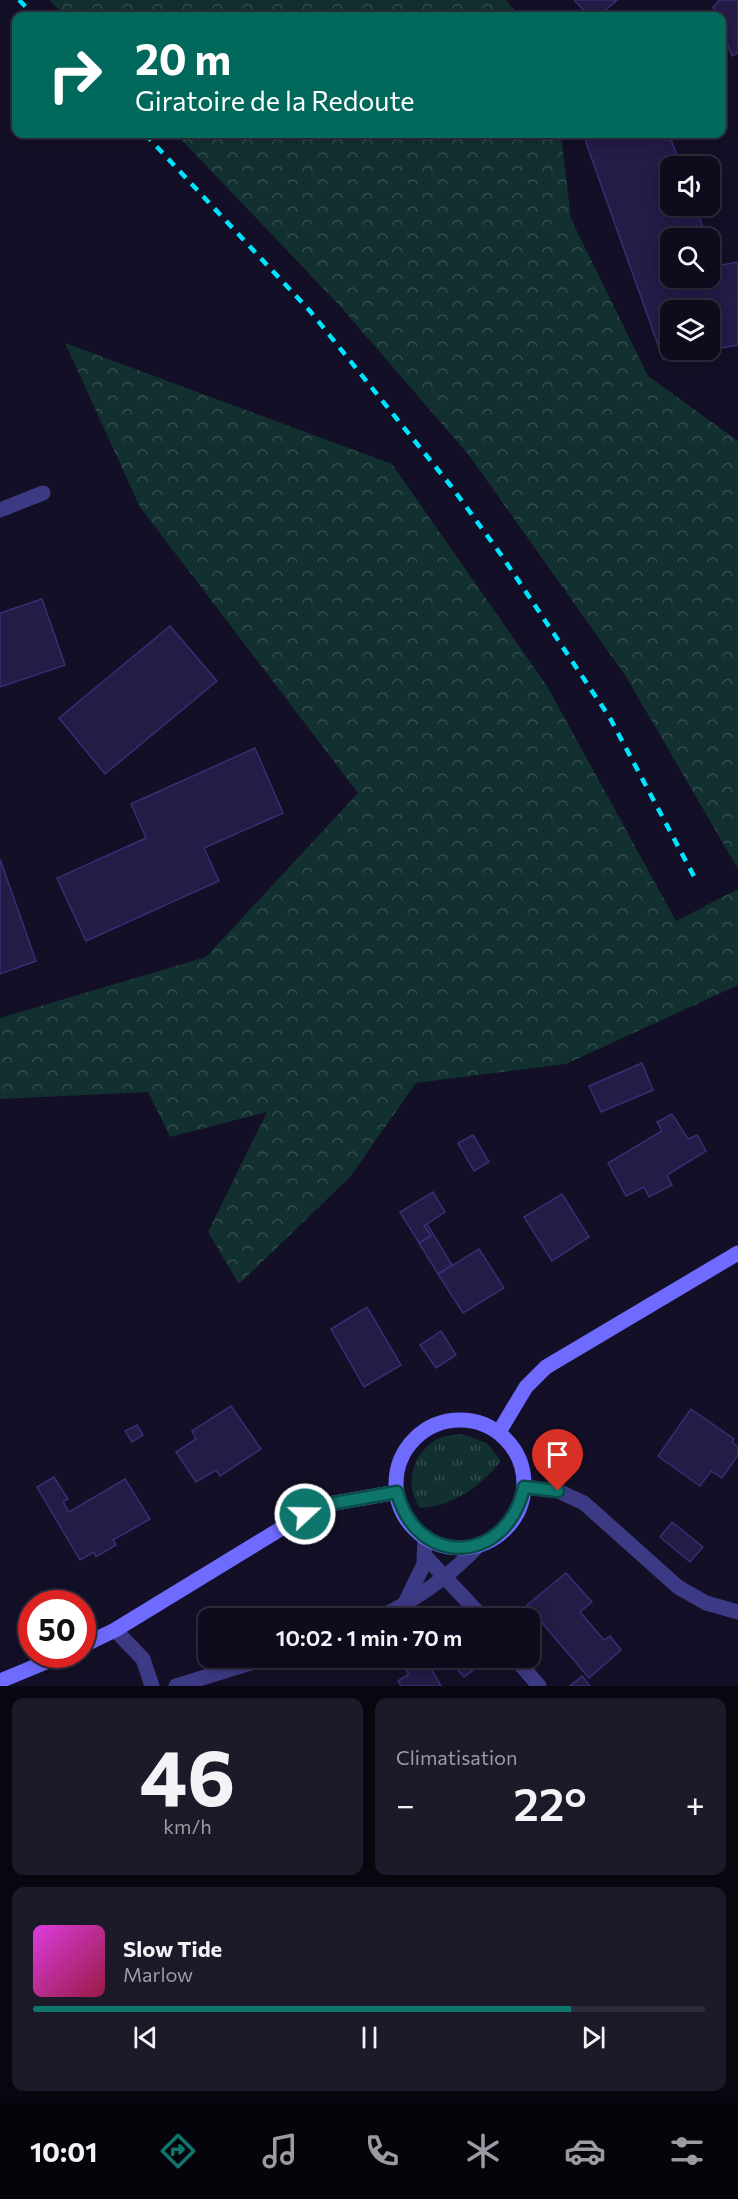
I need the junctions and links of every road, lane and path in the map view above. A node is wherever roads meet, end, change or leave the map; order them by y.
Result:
1 (43, 493) dead end
2 (0, 510) edge
3 (738, 1252) edge
4 (499, 1432) junction
5 (524, 1487) junction
6 (397, 1492) junction
7 (425, 1537) junction
8 (479, 1545) junction
9 (424, 1555) junction
10 (446, 1577) junction
11 (405, 1605) junction
12 (399, 1608) edge
13 (474, 1608) edge
14 (738, 1612) edge
15 (115, 1630) junction
16 (96, 1639) edge
17 (31, 1668) edge
18 (236, 1668) edge
19 (524, 1668) edge
20 (0, 1681) edge
21 (152, 1686) edge
22 (180, 1686) edge
23 (539, 1686) edge

1 - 2 street
3 - 4 main road
4 - 5 main road
4 - 6 main road
5 - 8 main road
5 - 14 street
6 - 7 main road
6 - 15 main road
7 - 8 main road
7 - 9 street
8 - 10 street
9 - 10 street
9 - 11 street
10 - 11 street
10 - 13 street
11 - 12 street
15 - 16 main road
15 - 21 street
17 - 20 main road
18 - 22 street
19 - 23 street

